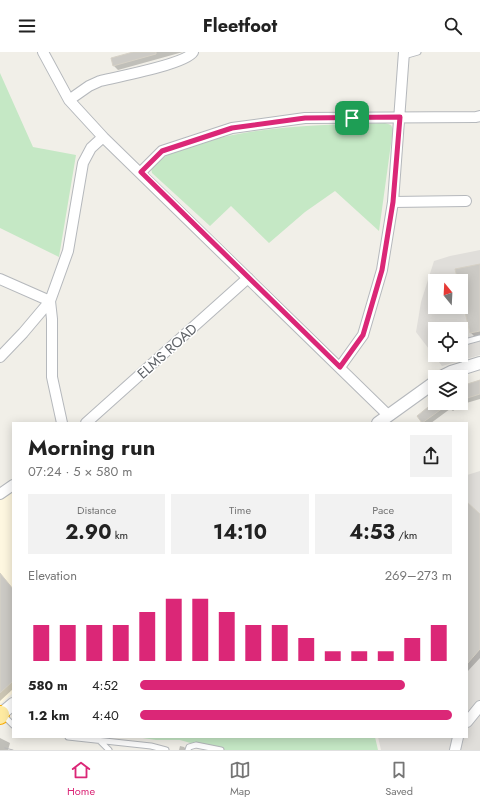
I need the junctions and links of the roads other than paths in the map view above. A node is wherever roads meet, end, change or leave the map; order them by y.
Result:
1 (43, 52) edge
2 (193, 52) edge
3 (418, 52) edge
4 (404, 54) edge
5 (69, 100) junction
6 (480, 116) edge
7 (400, 117) junction
8 (103, 137) junction
9 (141, 172) junction
10 (466, 201) dead end
11 (393, 202) junction
12 (248, 278) junction
13 (2, 283) edge
14 (50, 302) junction
15 (480, 338) edge
16 (468, 341) edge
17 (0, 357) edge
18 (465, 362) edge
19 (480, 363) edge
20 (340, 367) junction
21 (466, 367) junction
22 (458, 370) edge
23 (428, 387) edge
24 (388, 415) junction
25 (62, 422) edge
26 (87, 422) edge
27 (379, 422) edge
28 (12, 486) edge
29 (0, 494) edge
30 (480, 706) edge
31 (4, 712) edge
32 (468, 721) edge
33 (12, 724) edge
34 (78, 738) edge
35 (458, 738) edge
36 (99, 740) junction
37 (157, 749) edge
38 (109, 750) edge
39 (166, 750) edge
40 (188, 750) edge
41 (221, 750) edge
42 (455, 750) edge

1 - 5 street
2 - 5 street
3 - 4 lane
4 - 7 street
5 - 8 street
6 - 7 street
7 - 9 street
7 - 11 street
8 - 9 street
8 - 14 street
9 - 12 street
10 - 11 street
11 - 20 street
12 - 20 street
12 - 26 street, ELMS ROAD
13 - 14 street
14 - 17 street
14 - 25 street
15 - 16 lane
18 - 21 lane
19 - 21 street
20 - 24 street
21 - 22 street
23 - 24 street
24 - 27 street
28 - 29 street
30 - 32 street
31 - 33 lane
34 - 36 lane
35 - 42 street
36 - 37 lane
36 - 38 lane
37 - 39 lane
40 - 41 lane

